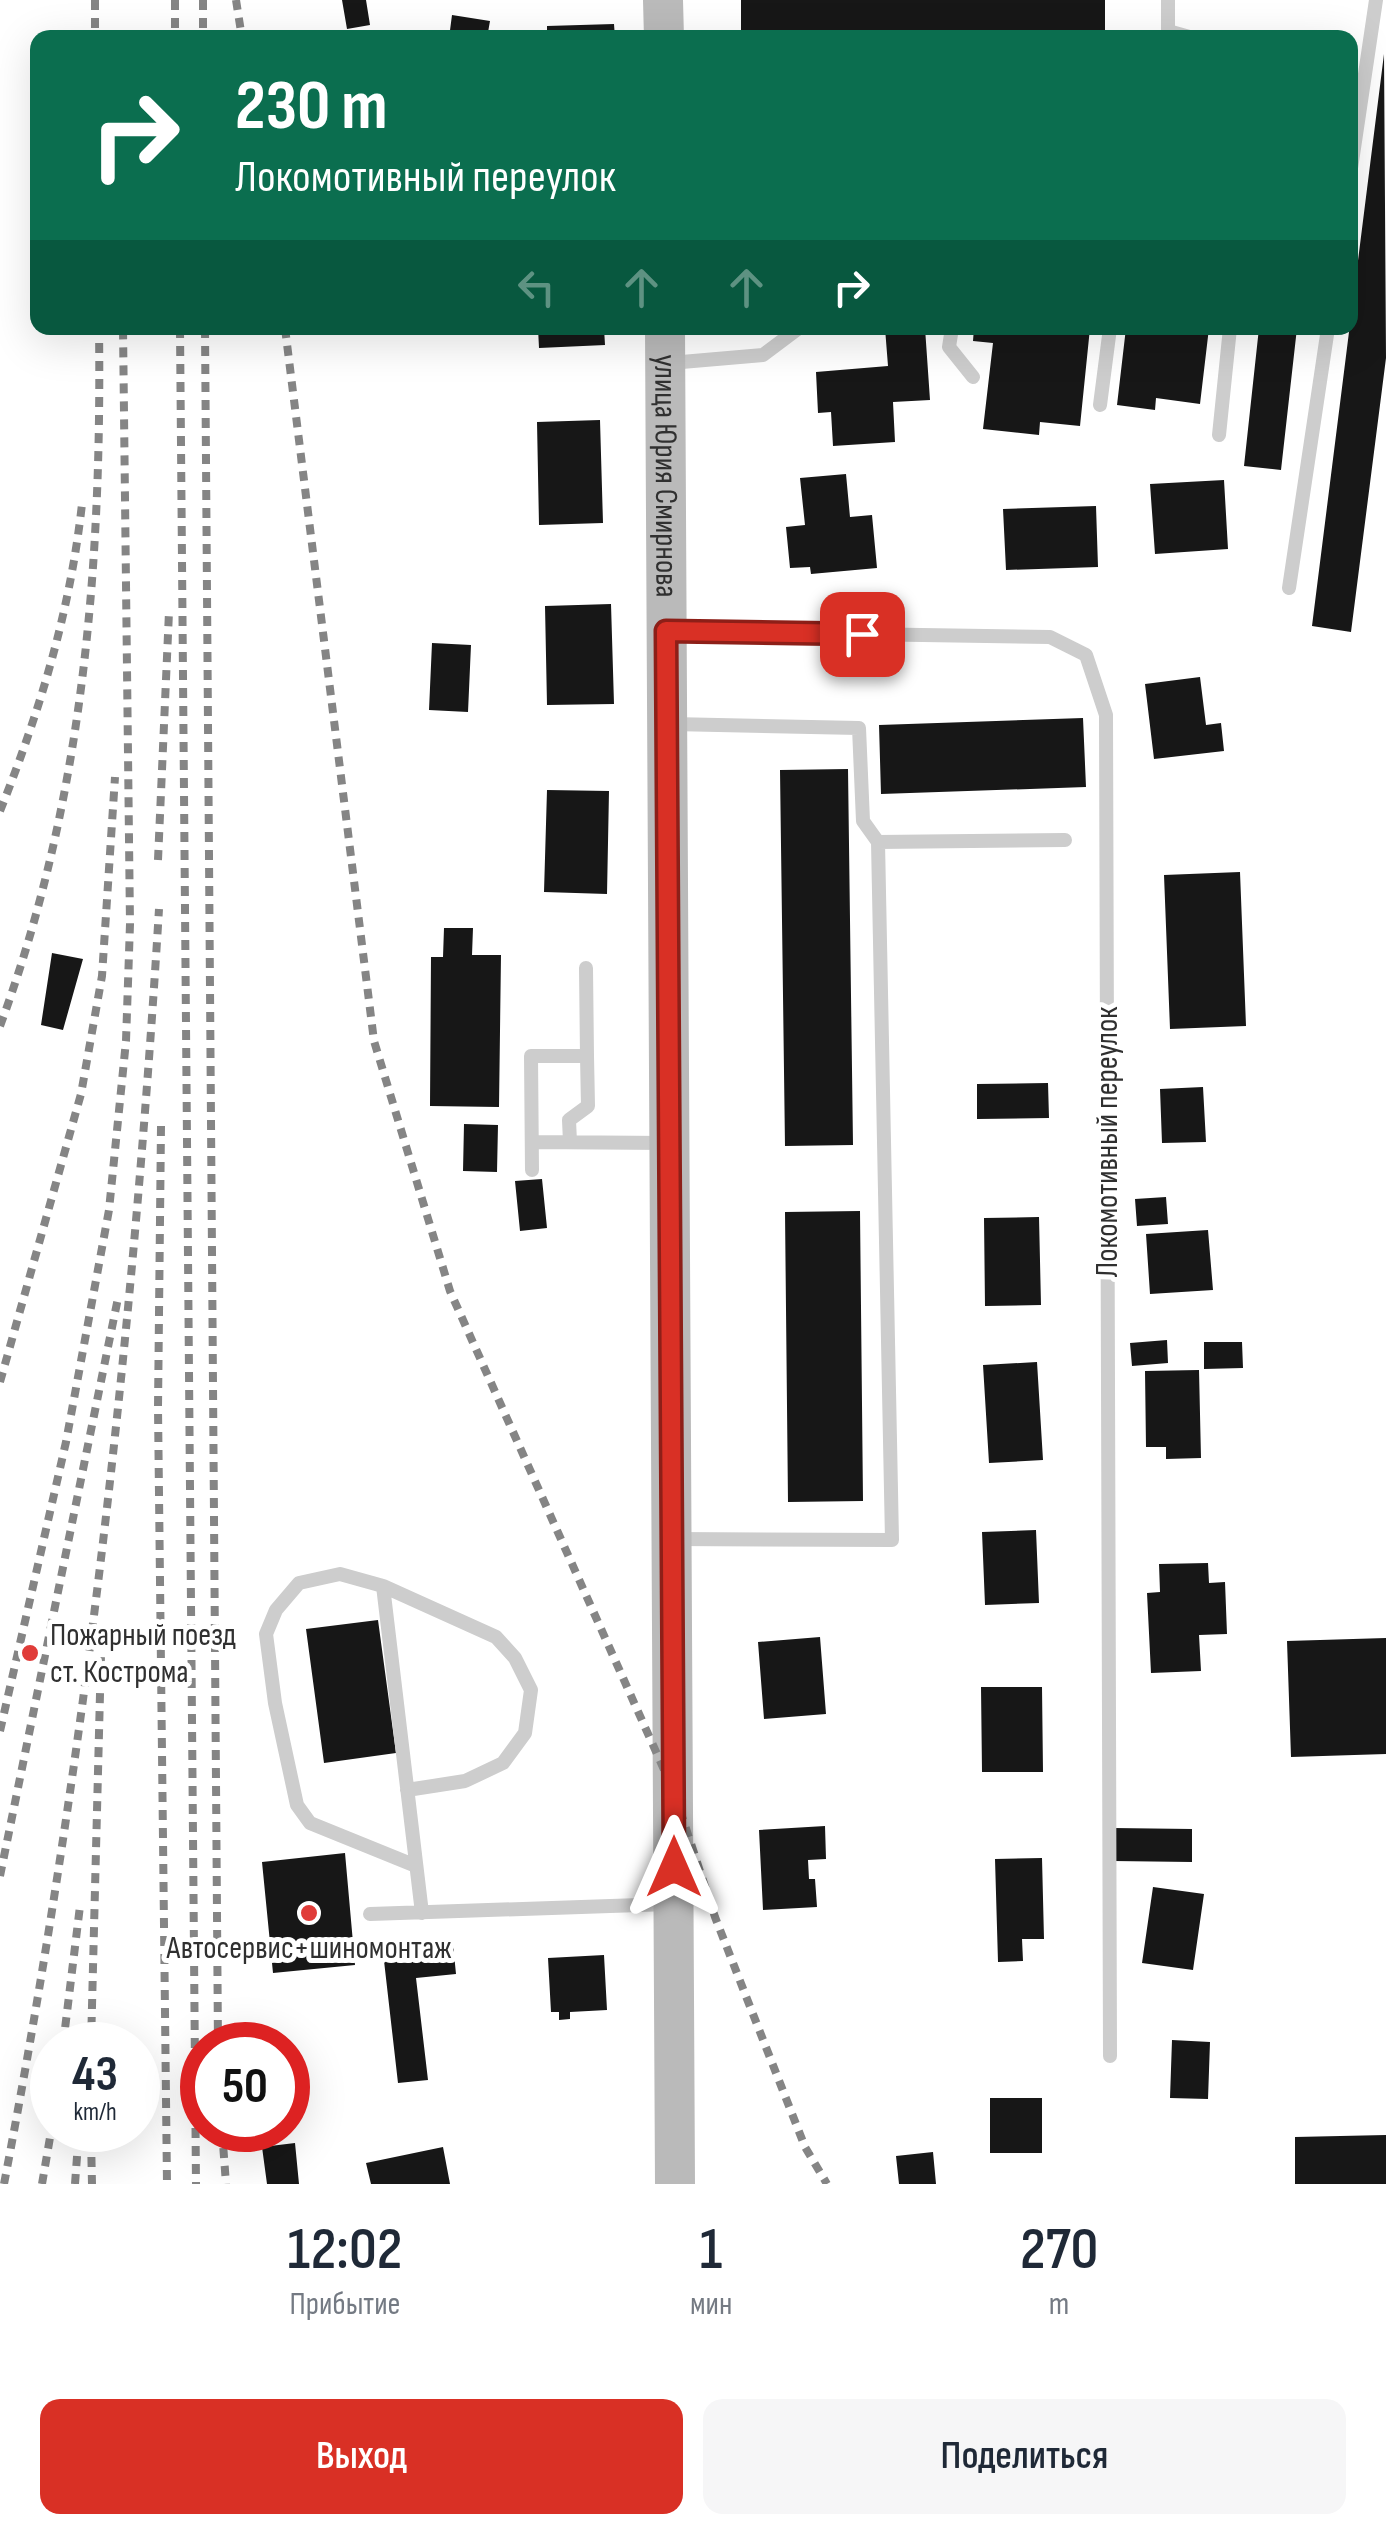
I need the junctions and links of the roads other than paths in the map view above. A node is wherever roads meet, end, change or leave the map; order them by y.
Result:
1 (664, 0) edge
2 (1168, 0) edge
3 (1376, 0) edge
4 (664, 30) edge
5 (1165, 30) edge
6 (1358, 121) edge
7 (790, 335) edge
8 (951, 335) edge
9 (1109, 335) edge
10 (1229, 335) edge
11 (1327, 335) edge
12 (665, 346) edge
13 (973, 377) dead end
14 (1100, 405) dead end
15 (1219, 435) dead end
16 (1289, 588) dead end
17 (666, 631) junction
18 (666, 724) junction
19 (1065, 840) dead end
20 (878, 842) junction
21 (586, 968) dead end
22 (587, 1056) junction
23 (533, 1142) junction
24 (570, 1142) junction
25 (668, 1142) junction
26 (532, 1170) dead end
27 (672, 1539) junction
28 (383, 1586) junction
29 (407, 1790) junction
30 (416, 1866) junction
31 (674, 1904) junction
32 (422, 1912) junction
33 (370, 1914) dead end
34 (1110, 2056) dead end
35 (675, 2184) edge

1 - 4 main road
2 - 5 lane
3 - 6 lane
7 - 12 lane
8 - 13 lane
9 - 14 lane
10 - 15 lane
11 - 16 lane
12 - 17 main road, улица Юрия Смирнова
17 - 18 main road, улица Юрия Смирнова
17 - 34 lane, Локомотивный переулок
18 - 20 lane
18 - 25 main road, улица Юрия Смирнова
19 - 20 lane
20 - 27 lane
21 - 22 lane
22 - 23 lane
22 - 24 lane
23 - 24 lane
23 - 26 lane
24 - 25 lane
25 - 27 main road, улица Юрия Смирнова
27 - 31 main road, улица Юрия Смирнова
28 - 29 lane
28 - 29 lane
28 - 30 lane
29 - 30 lane
30 - 32 lane
31 - 32 lane
31 - 35 main road, улица Юрия Смирнова
32 - 33 lane

